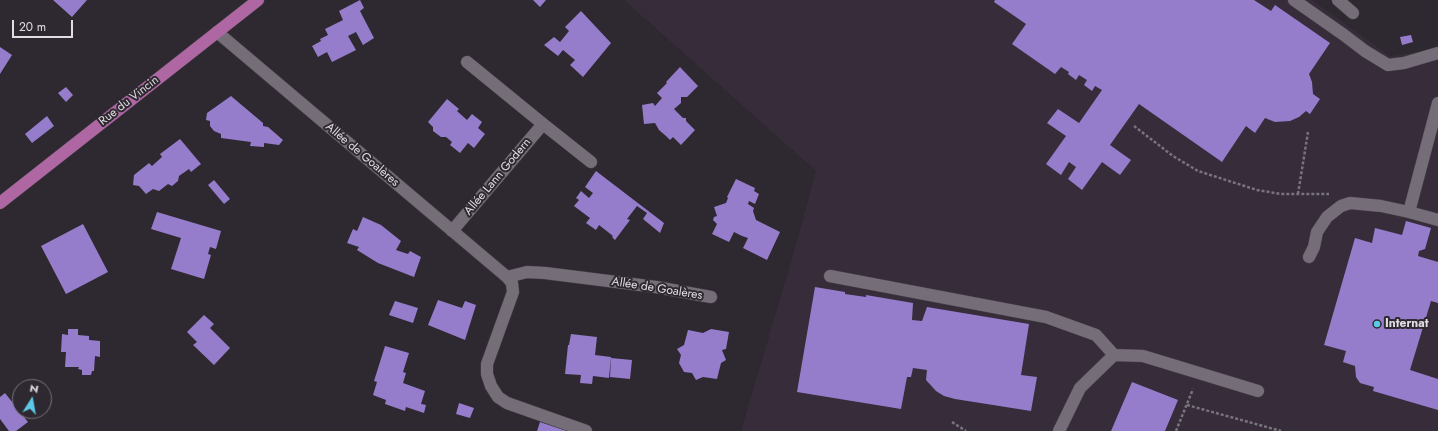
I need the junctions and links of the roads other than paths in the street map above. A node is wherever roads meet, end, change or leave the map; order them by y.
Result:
1 (258, 0) edge
2 (1294, 0) edge
3 (1338, 0) edge
4 (1353, 13) dead end
5 (217, 32) junction
6 (1438, 53) edge
7 (467, 62) dead end
8 (1438, 103) edge
9 (543, 124) junction
10 (591, 162) dead end
11 (0, 203) edge
12 (1409, 212) junction
13 (1438, 220) edge
14 (452, 231) junction
15 (1309, 257) dead end
16 (830, 276) dead end
17 (507, 277) junction
18 (712, 297) dead end
19 (1114, 355) junction
20 (1258, 391) dead end
21 (586, 431) edge
22 (1060, 431) edge

1 - 5 main road, Rue du Vincin
2 - 6 street
3 - 4 street
5 - 11 main road, Rue du Vincin
5 - 14 street, Allée de Goalères
7 - 9 street
8 - 12 street
9 - 10 street
9 - 14 street, Allée Lann Godern
12 - 13 street
12 - 15 street
14 - 17 street, Allée de Goalères
16 - 19 street
17 - 18 street, Allée de Goalères
17 - 21 street
19 - 20 street
19 - 22 street

